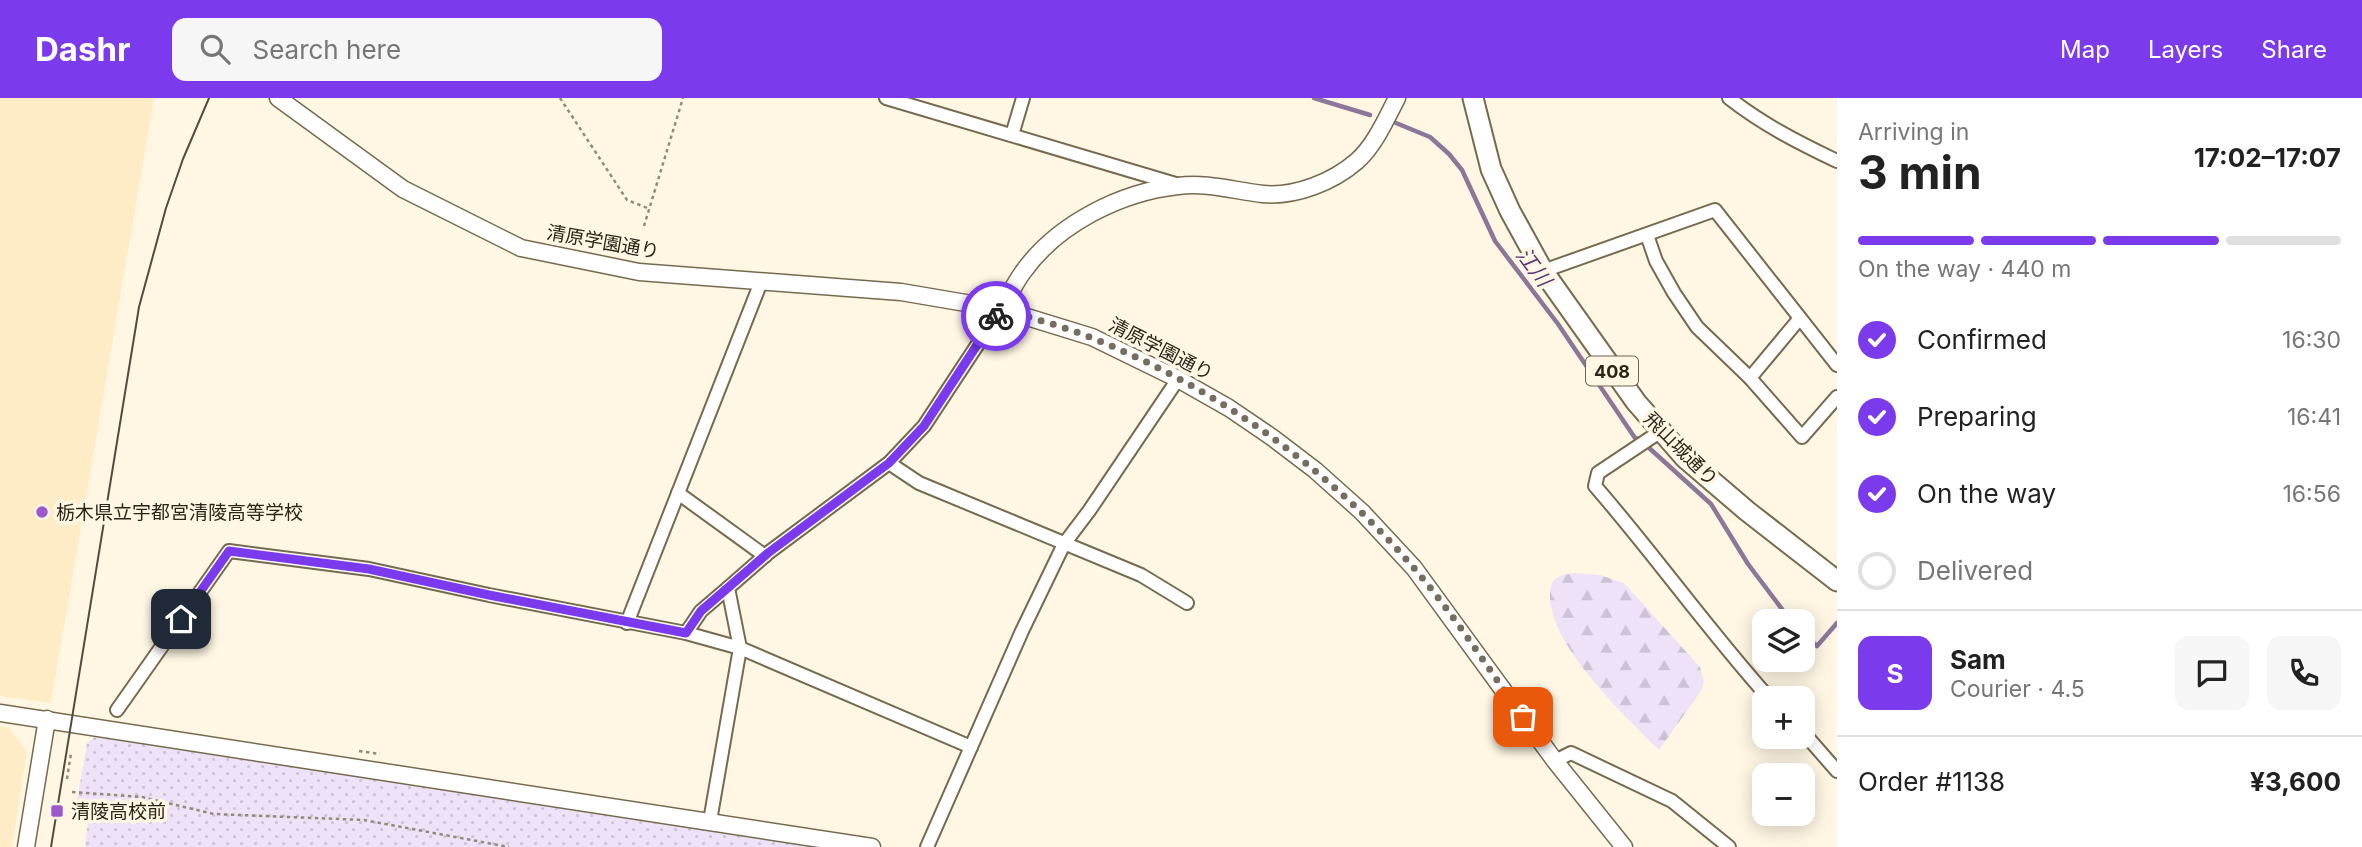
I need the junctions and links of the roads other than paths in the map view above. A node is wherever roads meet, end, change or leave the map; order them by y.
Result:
1 (278, 98) edge
2 (886, 98) edge
3 (1023, 98) edge
4 (1397, 98) edge
5 (1472, 98) edge
6 (1729, 98) edge
7 (1012, 135) junction
8 (1837, 161) edge
9 (1179, 186) junction
10 (1647, 234) junction
11 (1543, 271) junction
12 (761, 282) junction
13 (1001, 309) junction
14 (1800, 318) junction
15 (1837, 365) edge
16 (1750, 377) junction
17 (1178, 379) junction
18 (1837, 397) edge
19 (1661, 431) junction
20 (889, 463) junction
21 (678, 494) junction
22 (1064, 544) junction
23 (765, 556) junction
24 (1837, 581) edge
25 (729, 588) junction
26 (1186, 603) dead end
27 (627, 622) junction
28 (686, 633) junction
29 (740, 648) junction
30 (1758, 686) edge
31 (117, 709) dead end
32 (0, 713) edge
33 (47, 719) junction
34 (1815, 746) edge
35 (971, 747) junction
36 (1555, 761) junction
37 (1837, 771) edge
38 (710, 821) junction
39 (1621, 846) edge
40 (26, 847) edge
41 (872, 847) edge
42 (927, 847) edge
43 (1729, 847) edge

1 - 12 street, 清原学園通り
2 - 7 street
3 - 7 street
4 - 9 street
5 - 11 highway, 飛山城通り / 408
6 - 8 street
7 - 9 street
9 - 13 street
10 - 11 street
10 - 14 street
10 - 16 street
11 - 19 highway, 飛山城通り / 408
12 - 13 street, 清原学園通り
12 - 21 street
13 - 17 street, 清原学園通り
13 - 20 street
14 - 15 street
14 - 16 street
16 - 18 street
17 - 22 street
17 - 36 street, 清原学園通り
19 - 24 highway, 飛山城通り / 408
19 - 30 street
20 - 22 street
20 - 23 street
21 - 23 street
21 - 27 street
22 - 26 street
22 - 35 street
23 - 25 street
25 - 28 street
25 - 29 street
27 - 28 street
27 - 31 street
28 - 29 street
29 - 35 street
29 - 38 street
32 - 33 street
33 - 38 street
33 - 40 street
34 - 37 street
35 - 42 street
36 - 39 street, 清原学園通り
36 - 43 street
38 - 41 street

